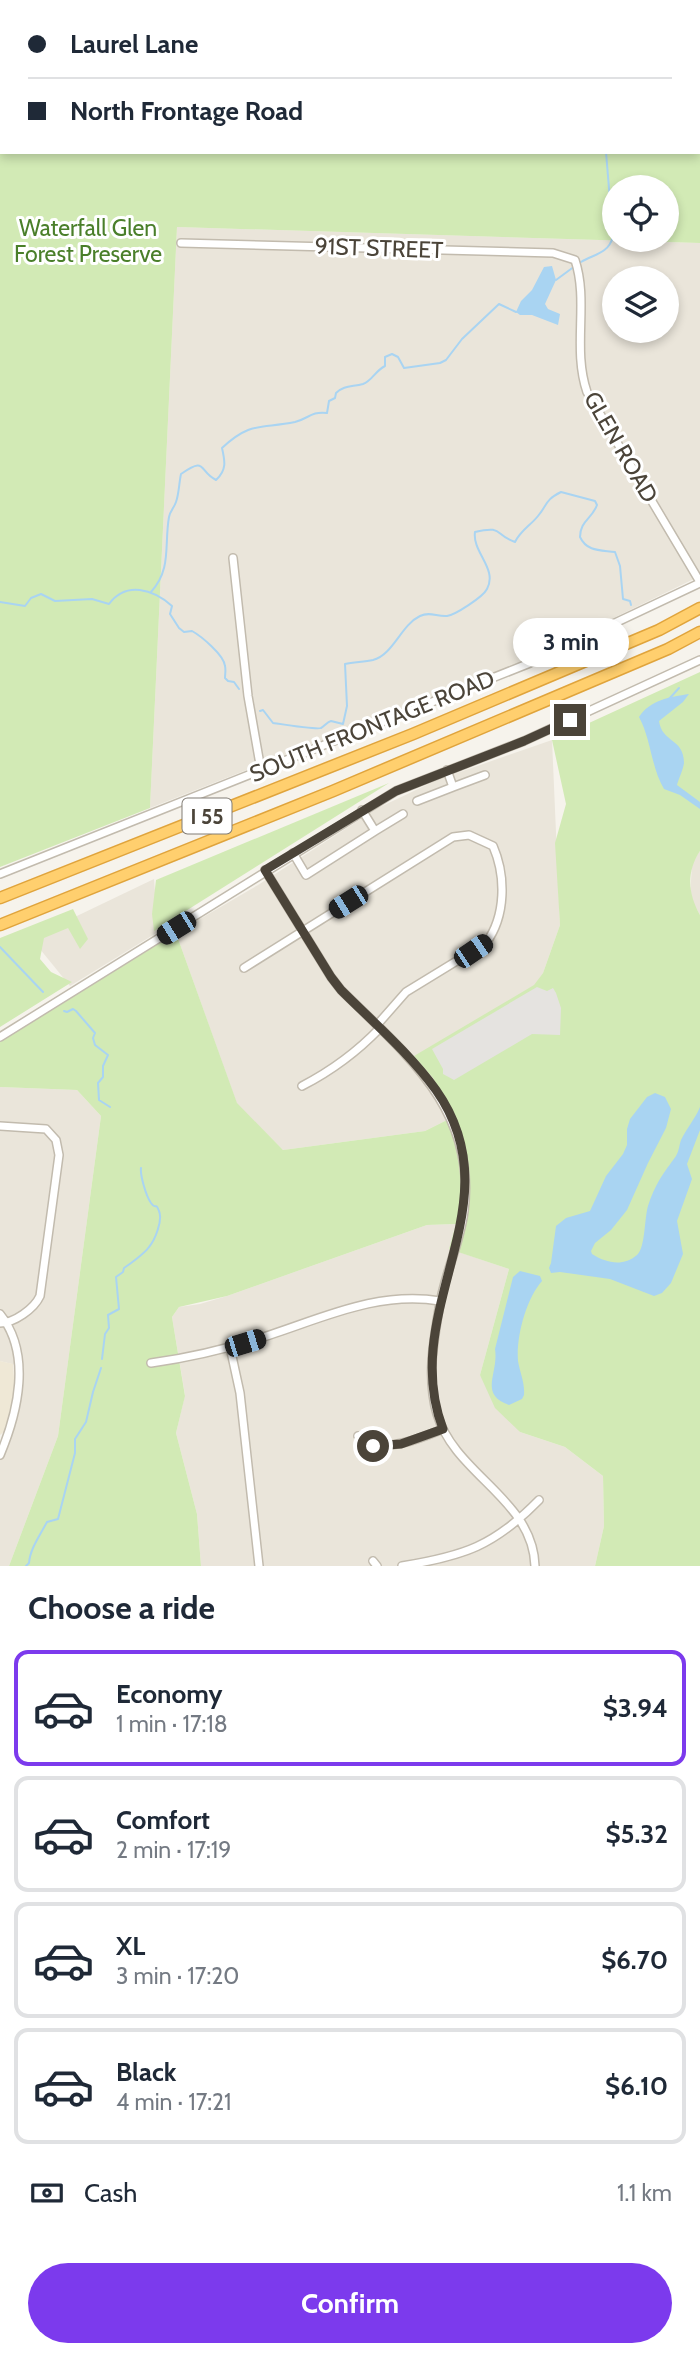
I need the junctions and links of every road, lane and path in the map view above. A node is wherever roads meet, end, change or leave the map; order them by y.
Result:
1 (181, 243) dead end
2 (575, 260) joint
3 (233, 558) dead end
4 (700, 582) edge
5 (700, 608) edge
6 (700, 632) edge
7 (700, 660) edge
8 (261, 770) junction
9 (447, 770) junction
10 (485, 775) dead end
11 (453, 787) junction
12 (417, 801) dead end
13 (362, 810) junction
14 (403, 814) dead end
15 (374, 831) junction
16 (293, 853) junction
17 (265, 870) junction
18 (0, 874) edge
19 (0, 898) edge
20 (0, 925) edge
21 (302, 932) junction
22 (244, 968) dead end
23 (378, 1026) junction
24 (0, 1037) edge
25 (302, 1086) dead end
26 (0, 1126) edge
27 (440, 1301) junction
28 (0, 1314) edge
29 (4, 1323) edge
30 (230, 1347) junction
31 (151, 1363) dead end
32 (443, 1429) junction
33 (358, 1436) dead end
34 (2, 1443) edge
35 (0, 1455) edge
36 (539, 1500) dead end
37 (521, 1519) junction
38 (259, 1566) edge
39 (402, 1566) edge
40 (535, 1566) edge

1 - 2 street, 91ST STREET
2 - 4 street, GLEN ROAD
3 - 8 street
4 - 8 street, SOUTH FRONTAGE ROAD
5 - 19 highway, I 55
6 - 20 highway, I 55
7 - 9 street
8 - 18 street, SOUTH FRONTAGE ROAD
9 - 11 street
9 - 13 street
10 - 11 street
11 - 12 street
13 - 15 street
13 - 16 street
14 - 15 street
15 - 16 street
16 - 17 street
17 - 21 street
17 - 24 street
21 - 22 street
21 - 23 street
21 - 23 street
23 - 25 street
23 - 27 street
26 - 29 street
27 - 30 street
27 - 32 street
28 - 29 street
29 - 34 street
30 - 31 street
30 - 38 street
32 - 33 street
32 - 37 street
34 - 35 street
36 - 37 street
37 - 39 street
37 - 40 street

